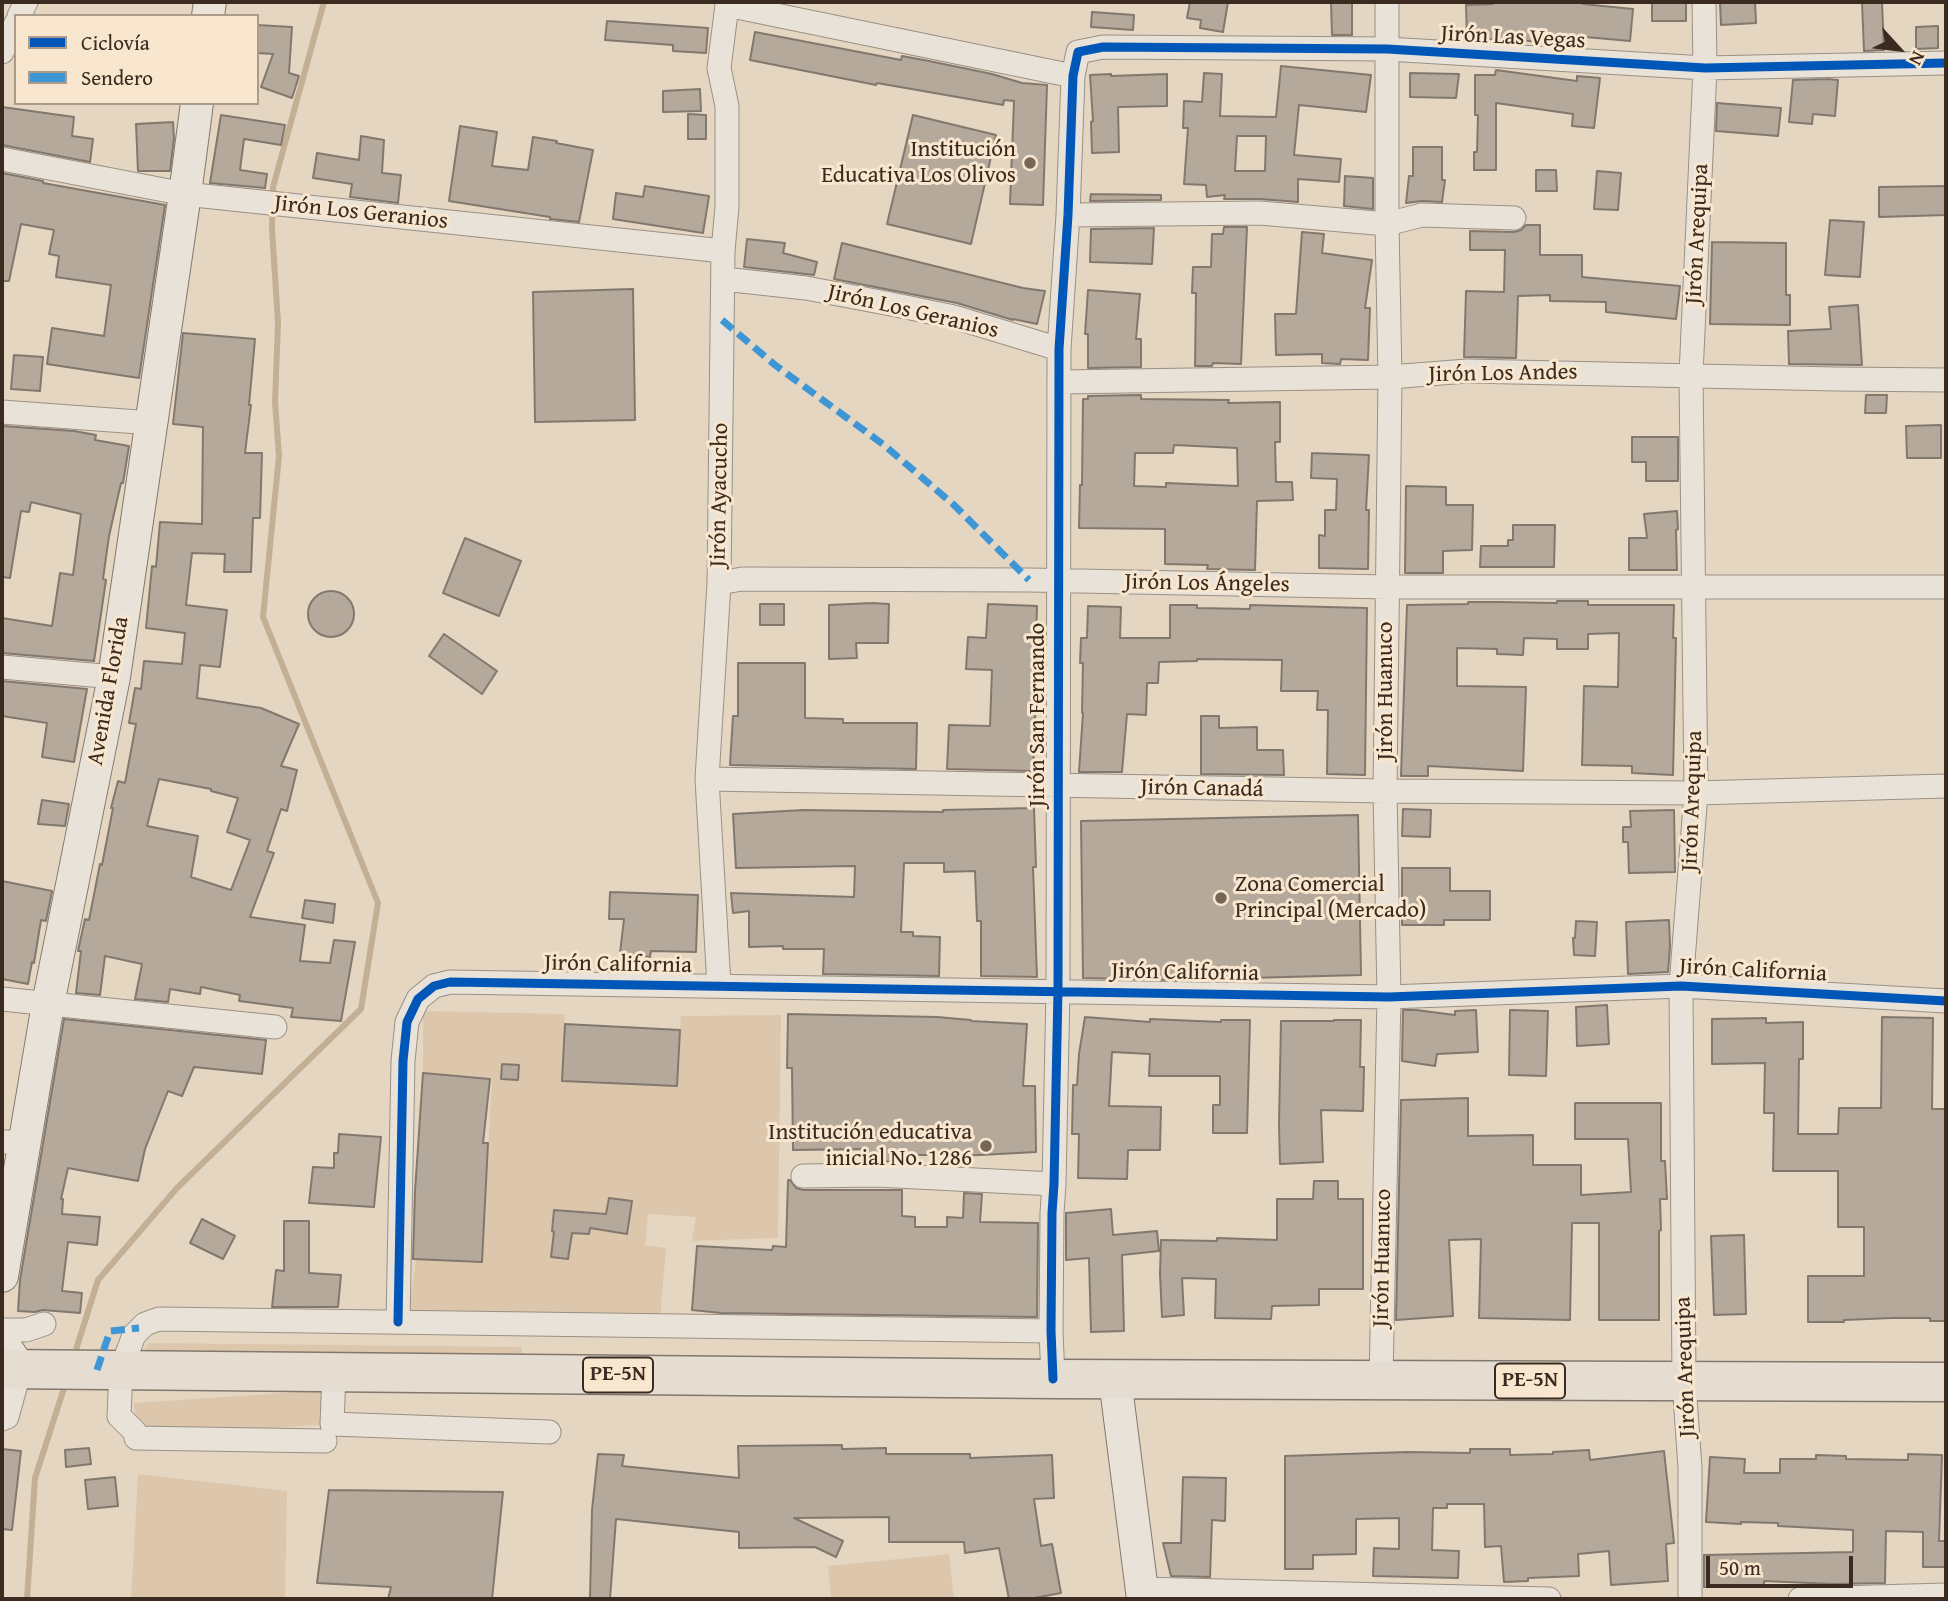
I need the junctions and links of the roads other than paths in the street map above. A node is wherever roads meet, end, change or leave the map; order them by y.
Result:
1 (1387, 2) edge
2 (1704, 2) edge
3 (14, 27) edge
4 (1387, 49) junction
5 (2, 52) edge
6 (1078, 52) joint
7 (1946, 63) edge
8 (1705, 68) junction
9 (1073, 76) junction
10 (197, 105) edge
11 (2, 159) edge
12 (185, 194) junction
13 (1068, 215) junction
14 (1514, 218) dead end
15 (1387, 224) junction
16 (723, 251) junction
17 (723, 279) junction
18 (1059, 349) junction
19 (1692, 375) junction
20 (1390, 377) junction
21 (1946, 380) edge
22 (1060, 382) junction
23 (2, 412) edge
24 (152, 423) junction
25 (1058, 581) junction
26 (719, 583) junction
27 (1387, 587) junction
28 (1695, 587) junction
29 (1946, 587) edge
30 (2, 667) edge
31 (114, 677) junction
32 (708, 779) junction
33 (1946, 786) edge
34 (1057, 787) junction
35 (1385, 791) junction
36 (1696, 793) junction
37 (719, 986) junction
38 (1681, 986) junction
39 (1058, 990) junction
40 (1389, 997) junction
41 (2, 999) edge
42 (1946, 1001) edge
43 (48, 1004) junction
44 (275, 1027) dead end
45 (12, 1142) edge
46 (803, 1176) dead end
47 (1054, 1184) junction
48 (2, 1276) edge
49 (398, 1322) junction
50 (44, 1324) dead end
51 (2, 1330) edge
52 (1051, 1331) junction
53 (9, 1362) edge
54 (121, 1370) junction
55 (334, 1372) junction
56 (1053, 1379) junction
57 (1115, 1379) junction
58 (1381, 1380) junction
59 (1684, 1382) junction
60 (1946, 1382) edge
61 (2, 1419) edge
62 (549, 1432) dead end
63 (325, 1441) dead end
64 (1142, 1594) edge
65 (1946, 1595) edge
66 (1549, 1599) edge
67 (1690, 1599) edge
68 (1800, 1599) edge

1 - 4 street, Jirón Huanuco
2 - 8 street, Jirón Arequipa
3 - 5 street
4 - 6 street, Jirón Las Vegas
4 - 8 street, Jirón Las Vegas
4 - 15 street, Jirón Huanuco
6 - 9 street, Jirón San Fernando
7 - 8 street, Jirón Las Vegas
8 - 19 street, Jirón Arequipa
9 - 13 street, Jirón San Fernando
9 - 16 street, Jirón Ayacucho
10 - 12 street, Avenida Florida
11 - 12 street, Jirón Los Geranios
12 - 16 street, Jirón Los Geranios
12 - 24 street, Avenida Florida
13 - 15 street
13 - 18 street, Jirón San Fernando
14 - 15 street
15 - 20 street, Jirón Huanuco
16 - 17 street, Jirón Ayacucho
17 - 18 street, Jirón Los Geranios
17 - 26 street, Jirón Ayacucho
18 - 22 street, Jirón San Fernando
19 - 20 street, Jirón Los Andes
19 - 21 street, Jirón Los Andes
19 - 28 street, Jirón Arequipa
20 - 22 street, Jirón Los Andes
20 - 27 street, Jirón Huanuco
22 - 25 street, Jirón San Fernando
23 - 24 street
24 - 31 street, Avenida Florida
25 - 26 street, Jirón Los Ángeles
25 - 27 street, Jirón Los Ángeles
25 - 34 street, Jirón San Fernando
26 - 32 street, Jirón Ayacucho
27 - 28 street, Jirón Los Ángeles
27 - 35 street, Jirón Huanuco
28 - 29 street, Jirón Los Ángeles
28 - 36 street, Jirón Arequipa
30 - 31 street
31 - 43 street, Avenida Florida
32 - 34 street, Jirón Canadá
32 - 37 street, Jirón Ayacucho
33 - 36 street, Jirón Canadá
34 - 35 street, Jirón Canadá
34 - 39 street, Jirón San Fernando
35 - 36 street, Jirón Canadá
35 - 40 street, Jirón Huanuco
36 - 38 street, Jirón Arequipa
37 - 39 street, Jirón California
37 - 49 street, Jirón California
38 - 40 street, Jirón California
38 - 42 street, Jirón California
38 - 59 street, Jirón Arequipa
39 - 40 street, Jirón California
39 - 47 street, Jirón San Fernando
40 - 58 street, Jirón Huanuco
41 - 43 street
43 - 44 street
43 - 45 street, Avenida Florida
45 - 48 street, Avenida Florida
46 - 47 street
47 - 52 street, Jirón San Fernando
49 - 52 street
49 - 54 street
50 - 51 street
52 - 56 street, Jirón San Fernando
53 - 54 highway, PE-5N
53 - 61 street
54 - 55 highway, PE-5N
54 - 63 street
55 - 56 highway, PE-5N
55 - 62 street
56 - 57 highway, PE-5N
57 - 58 highway, PE-5N
57 - 64 street
58 - 59 highway, PE-5N
59 - 60 highway, PE-5N
59 - 67 street, Jirón Arequipa
64 - 66 street
65 - 68 street

